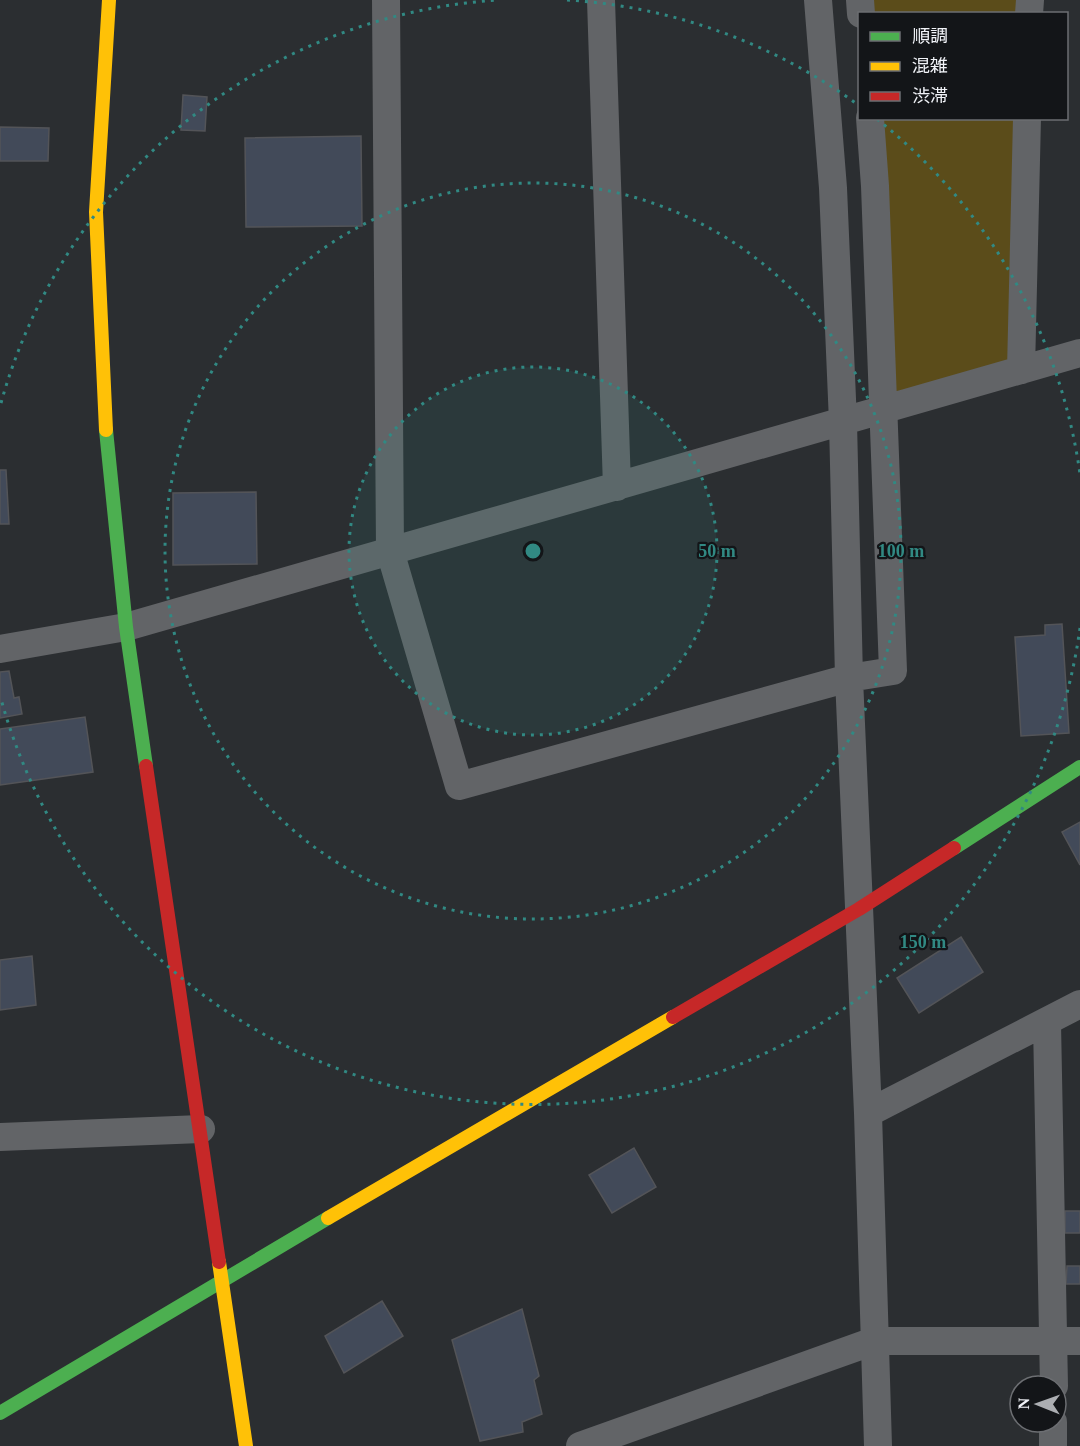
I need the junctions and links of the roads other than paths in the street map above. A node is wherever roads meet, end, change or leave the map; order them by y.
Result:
1 (109, 0) edge
2 (386, 0) edge
3 (601, 0) edge
4 (818, 0) edge
5 (870, 120) edge
6 (1027, 120) edge
7 (1080, 353) edge
8 (1021, 370) junction
9 (884, 410) junction
10 (843, 422) junction
11 (617, 487) junction
12 (390, 551) junction
13 (126, 627) junction
14 (0, 649) edge
15 (849, 678) junction
16 (1080, 767) edge
17 (859, 909) junction
18 (1080, 1004) edge
19 (1047, 1023) junction
20 (868, 1113) junction
21 (201, 1129) junction
22 (0, 1137) edge
23 (220, 1281) junction
24 (874, 1341) junction
25 (1067, 1341) edge
26 (1057, 1374) edge
27 (0, 1413) edge
28 (246, 1446) edge
29 (580, 1446) edge
30 (878, 1446) edge

1 - 13 street
2 - 12 street
3 - 11 street
4 - 10 street
5 - 9 street
6 - 8 street
7 - 8 street
8 - 9 street
9 - 10 street
9 - 15 street
10 - 11 street
10 - 15 street
11 - 12 street
12 - 13 street
12 - 15 street
13 - 14 street
13 - 21 street
15 - 17 street
16 - 17 street
17 - 20 street
17 - 23 street
18 - 19 street
19 - 20 street
19 - 25 street
20 - 24 street
21 - 22 street
21 - 23 street
23 - 27 street
23 - 28 street
24 - 25 street
24 - 29 street
24 - 30 street
25 - 26 street

